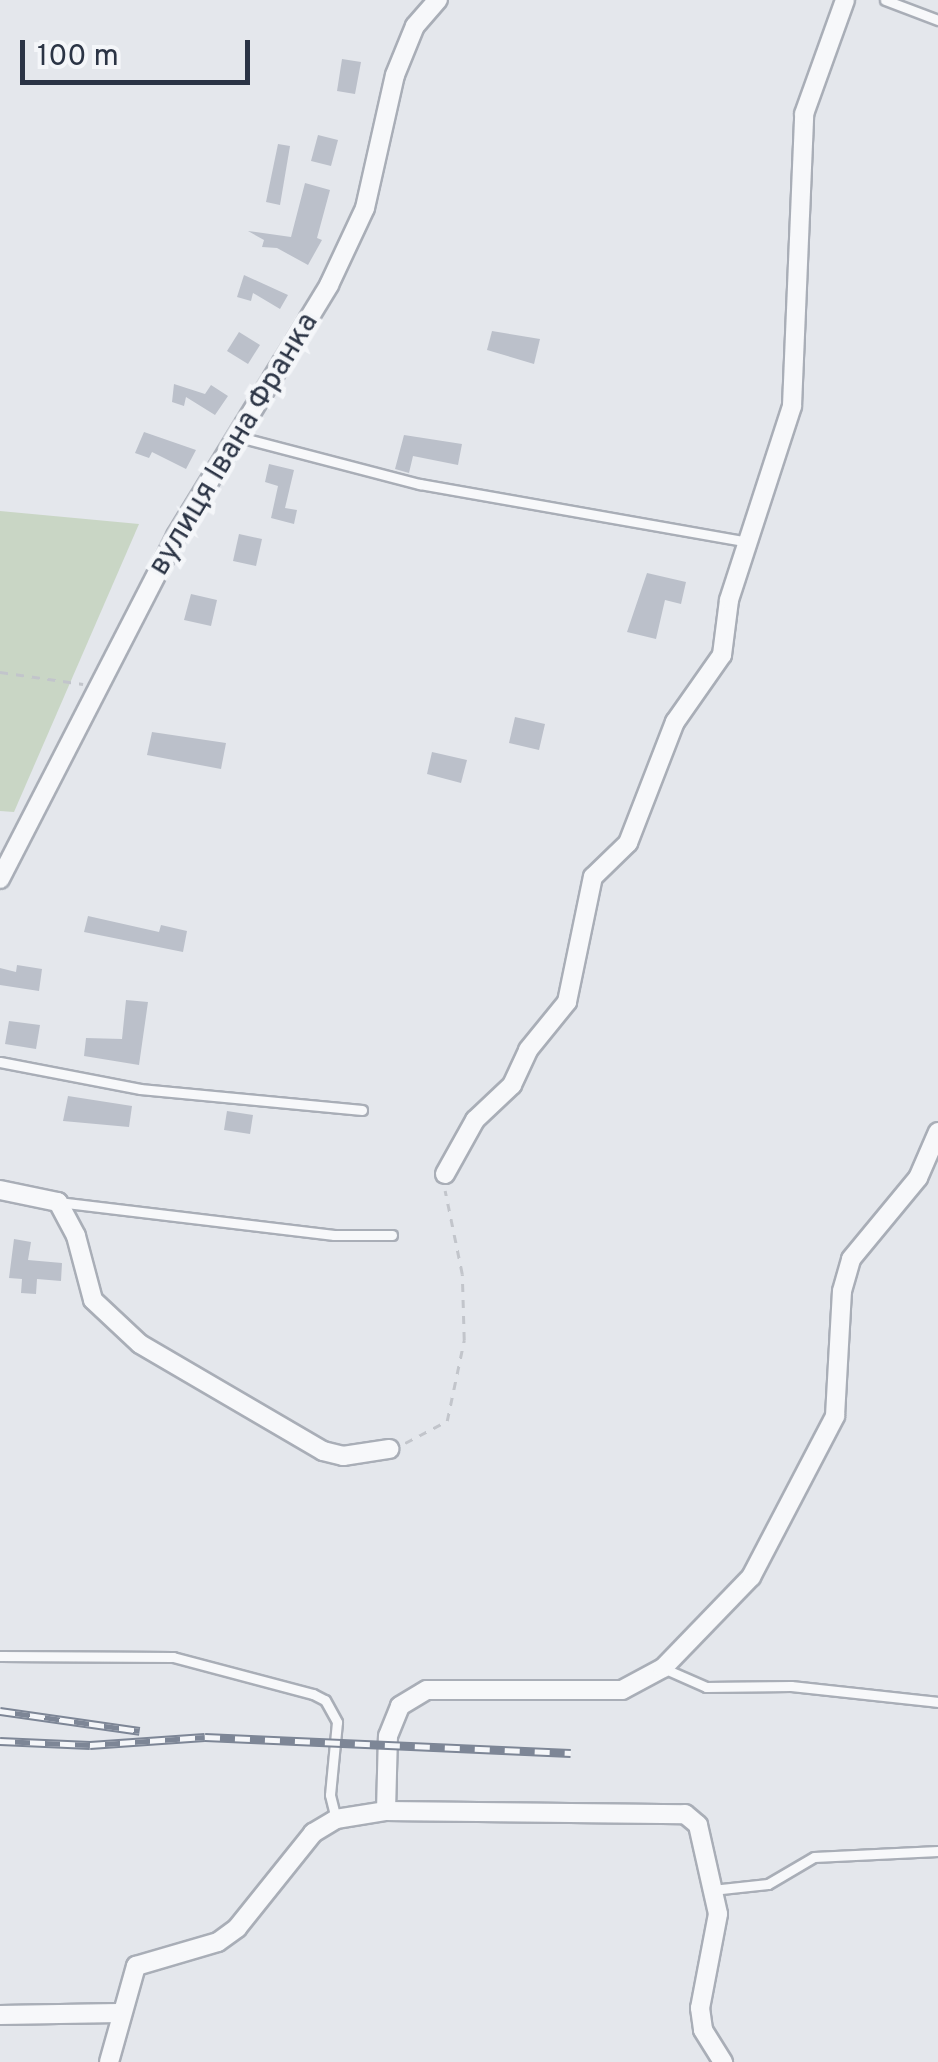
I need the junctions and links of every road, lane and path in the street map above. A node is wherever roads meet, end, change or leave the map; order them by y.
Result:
1 (438, 0) edge
2 (845, 0) edge
3 (885, 0) edge
4 (938, 20) edge
5 (239, 436) junction
6 (748, 542) junction
7 (0, 672) edge
8 (102, 686) junction
9 (0, 879) edge
10 (0, 1062) edge
11 (362, 1110) dead end
12 (938, 1132) edge
13 (446, 1174) joint
14 (0, 1190) edge
15 (58, 1202) junction
16 (392, 1236) dead end
17 (389, 1449) joint
18 (0, 1656) edge
19 (664, 1668) junction
20 (938, 1699) edge
21 (386, 1811) junction
22 (336, 1820) junction
23 (938, 1851) edge
24 (712, 1890) junction
25 (119, 2013) junction
26 (0, 2015) edge
27 (109, 2062) edge
28 (723, 2062) edge

1 - 5 street, вулиця Івана Франка
2 - 6 street
3 - 4 lane
5 - 6 lane
5 - 8 street, вулиця Івана Франка
6 - 13 street
7 - 8 path
8 - 9 street, вулиця Івана Франка
10 - 11 lane
12 - 19 street
13 - 17 path
14 - 15 street
15 - 16 lane
15 - 17 street
18 - 22 lane
19 - 20 lane
19 - 21 street
21 - 22 street
21 - 24 street
22 - 25 street
23 - 24 lane
24 - 28 street
25 - 26 street
25 - 27 street

